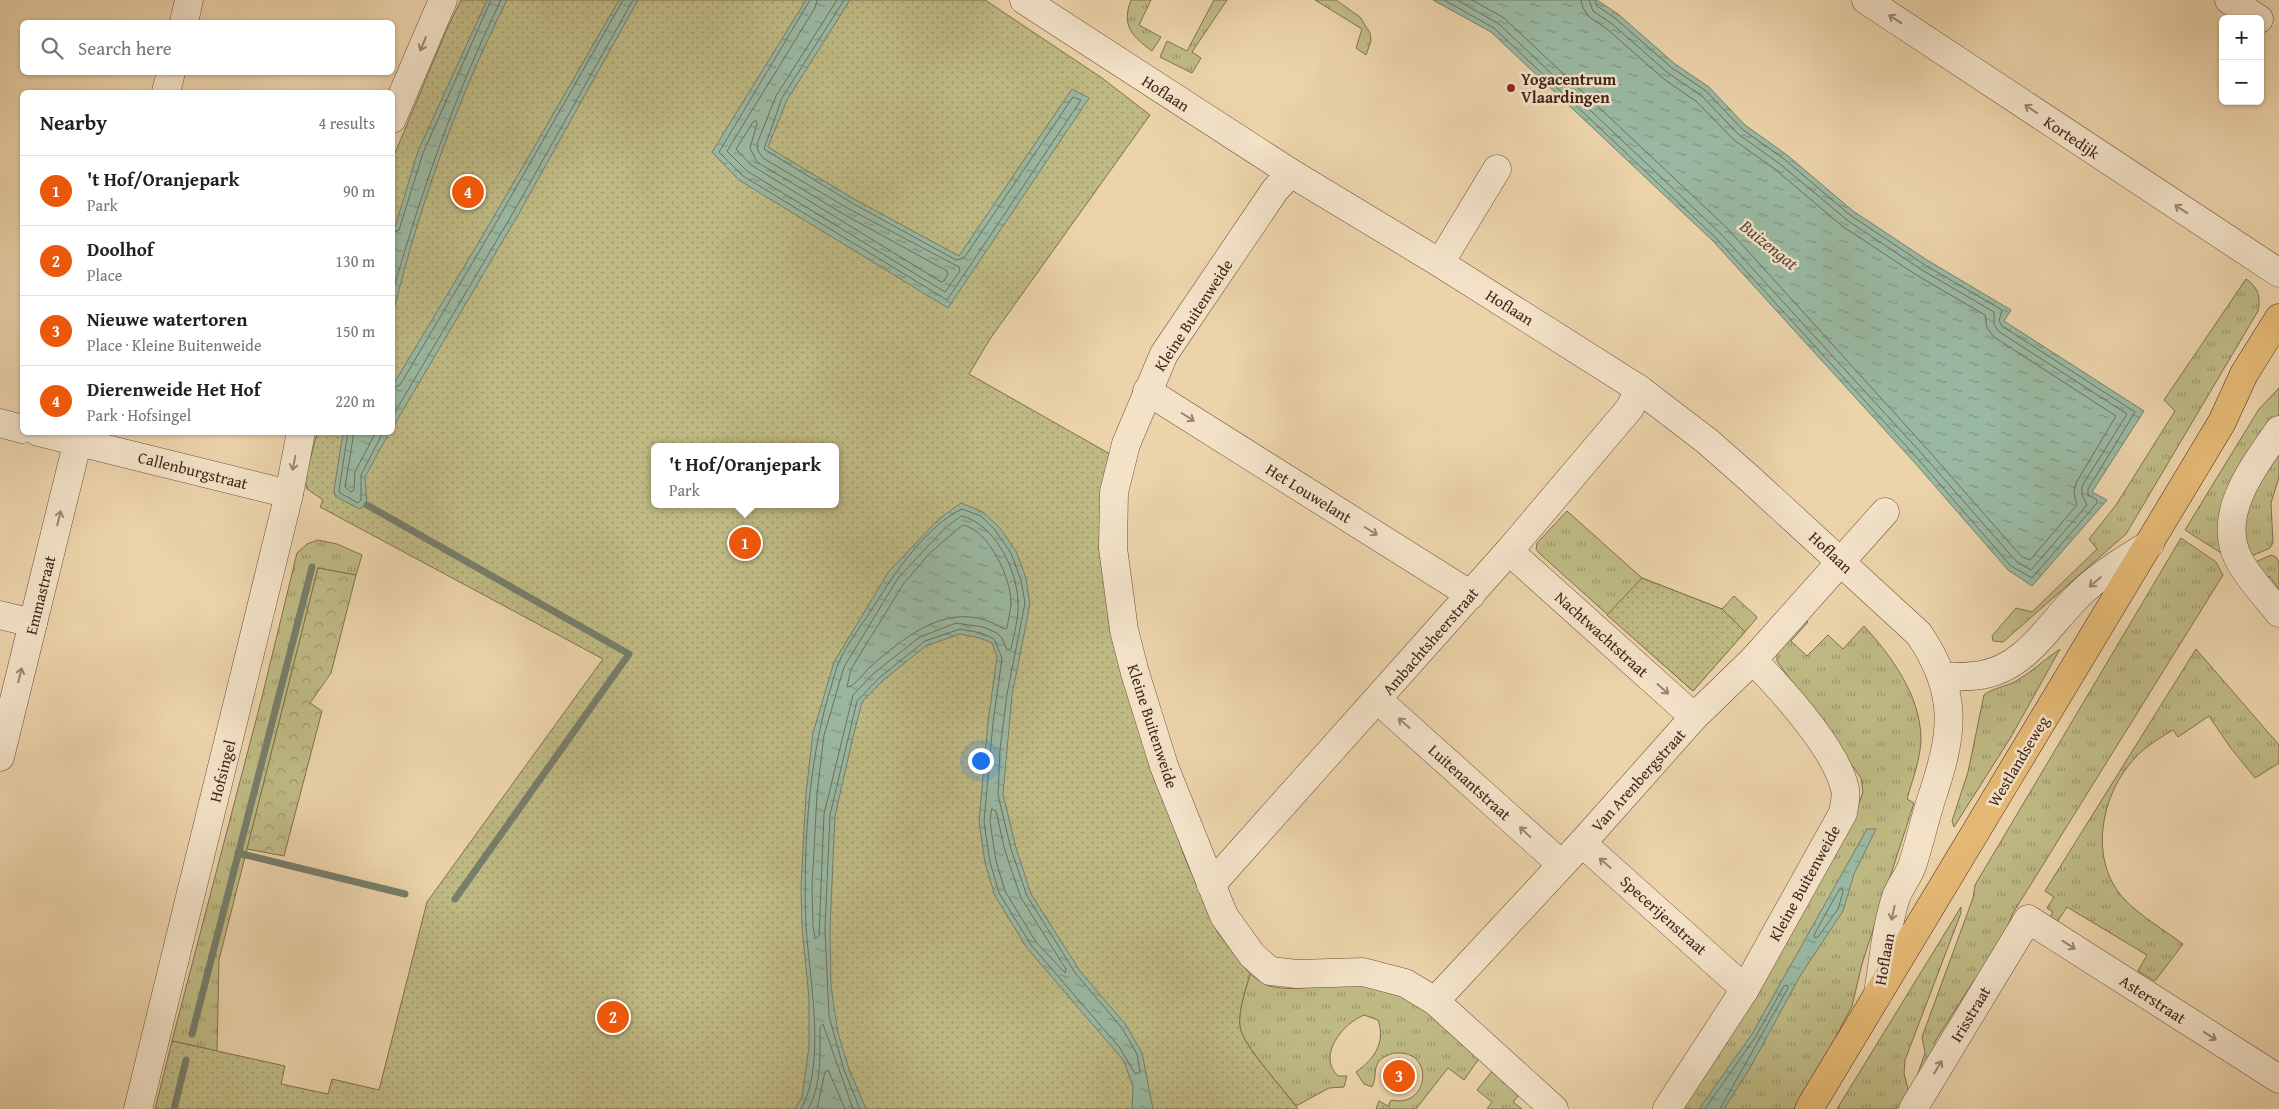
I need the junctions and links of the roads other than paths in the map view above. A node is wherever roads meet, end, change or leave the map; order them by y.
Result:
1 (189, 0) edge
2 (443, 0) edge
3 (1024, 0) edge
4 (1866, 0) edge
5 (2229, 0) edge
6 (2253, 15) edge
7 (184, 20) edge
8 (2264, 22) edge
9 (2279, 31) edge
10 (170, 75) edge
11 (166, 90) edge
12 (395, 112) edge
13 (1497, 169) dead end
14 (1291, 174) junction
15 (1440, 263) junction
16 (2279, 273) edge
17 (2279, 318) edge
18 (2279, 348) edge
19 (1639, 388) junction
20 (1147, 391) junction
21 (2227, 414) junction
22 (0, 423) edge
23 (20, 428) edge
24 (2279, 430) edge
25 (63, 435) edge
26 (300, 435) edge
27 (79, 437) edge
28 (289, 494) junction
29 (1885, 512) dead end
30 (2150, 544) junction
31 (1510, 551) junction
32 (1840, 560) junction
33 (1471, 594) junction
34 (2279, 613) edge
35 (0, 615) edge
36 (33, 622) junction
37 (2100, 624) junction
38 (2046, 634) junction
39 (1753, 660) junction
40 (1942, 677) junction
41 (1378, 700) junction
42 (1694, 717) junction
43 (0, 757) edge
44 (1582, 843) junction
45 (1561, 864) junction
46 (1911, 868) junction
47 (1211, 886) junction
48 (2028, 919) joint
49 (1910, 941) junction
50 (1745, 989) junction
51 (1878, 994) junction
52 (1436, 1000) junction
53 (2279, 1079) edge
54 (1919, 1107) edge
55 (138, 1109) edge
56 (1554, 1109) edge
57 (1667, 1109) edge
58 (1810, 1109) edge

1 - 7 street
2 -> 12 street
3 - 14 street, Hoflaan
16 -> 4 street, Kortedijk
5 - 6 street
8 - 9 street
10 - 11 street
13 - 15 street
14 - 15 street, Hoflaan
14 - 20 street, Kleine Buitenweide
15 - 19 street, Hoflaan
17 - 21 main road, Westlandseweg
18 - 21 main road, Westlandseweg
19 - 31 street, Ambachtsheerstraat
19 - 32 street, Hoflaan
20 -> 33 street, Het Louwelant
20 - 47 street, Kleine Buitenweide
21 - 30 main road, Westlandseweg
22 - 23 street
24 - 34 street
25 - 27 street, Callenburgstraat
26 -> 28 street, Hofsingel
27 - 28 street, Callenburgstraat
36 -> 27 street, Emmastraat
28 - 55 street, Hofsingel
29 - 32 street
30 - 37 main road, Westlandseweg
30 -> 38 street
31 - 33 street, Ambachtsheerstraat
31 -> 42 street, Nachtwachtstraat
32 - 39 street, Van Arenbergstraat
32 - 40 street, Hoflaan
33 - 41 street, Ambachtsheerstraat
35 - 36 street
43 -> 36 street, Emmastraat
37 - 38 street
37 - 49 main road, Westlandseweg
38 - 40 street
39 - 42 street, Van Arenbergstraat
39 - 50 street, Kleine Buitenweide
40 - 46 street, Hoflaan
45 -> 41 street, Luitenantstraat
41 - 47 street, Ambachtsheerstraat
42 - 44 street, Van Arenbergstraat
44 - 45 street, Van Arenbergstraat
50 -> 44 street, Specerijenstraat
45 - 52 street, Van Arenbergstraat
46 - 49 street, Hoflaan
46 -> 51 street, Hoflaan
47 - 52 street, Kleine Buitenweide
48 -> 53 street, Asterstraat
54 -> 48 street, Irisstraat
49 - 51 main road, Westlandseweg
50 - 57 street, Kleine Buitenweide
51 - 58 main road, Westlandseweg
52 - 56 street, Kleine Buitenweide

